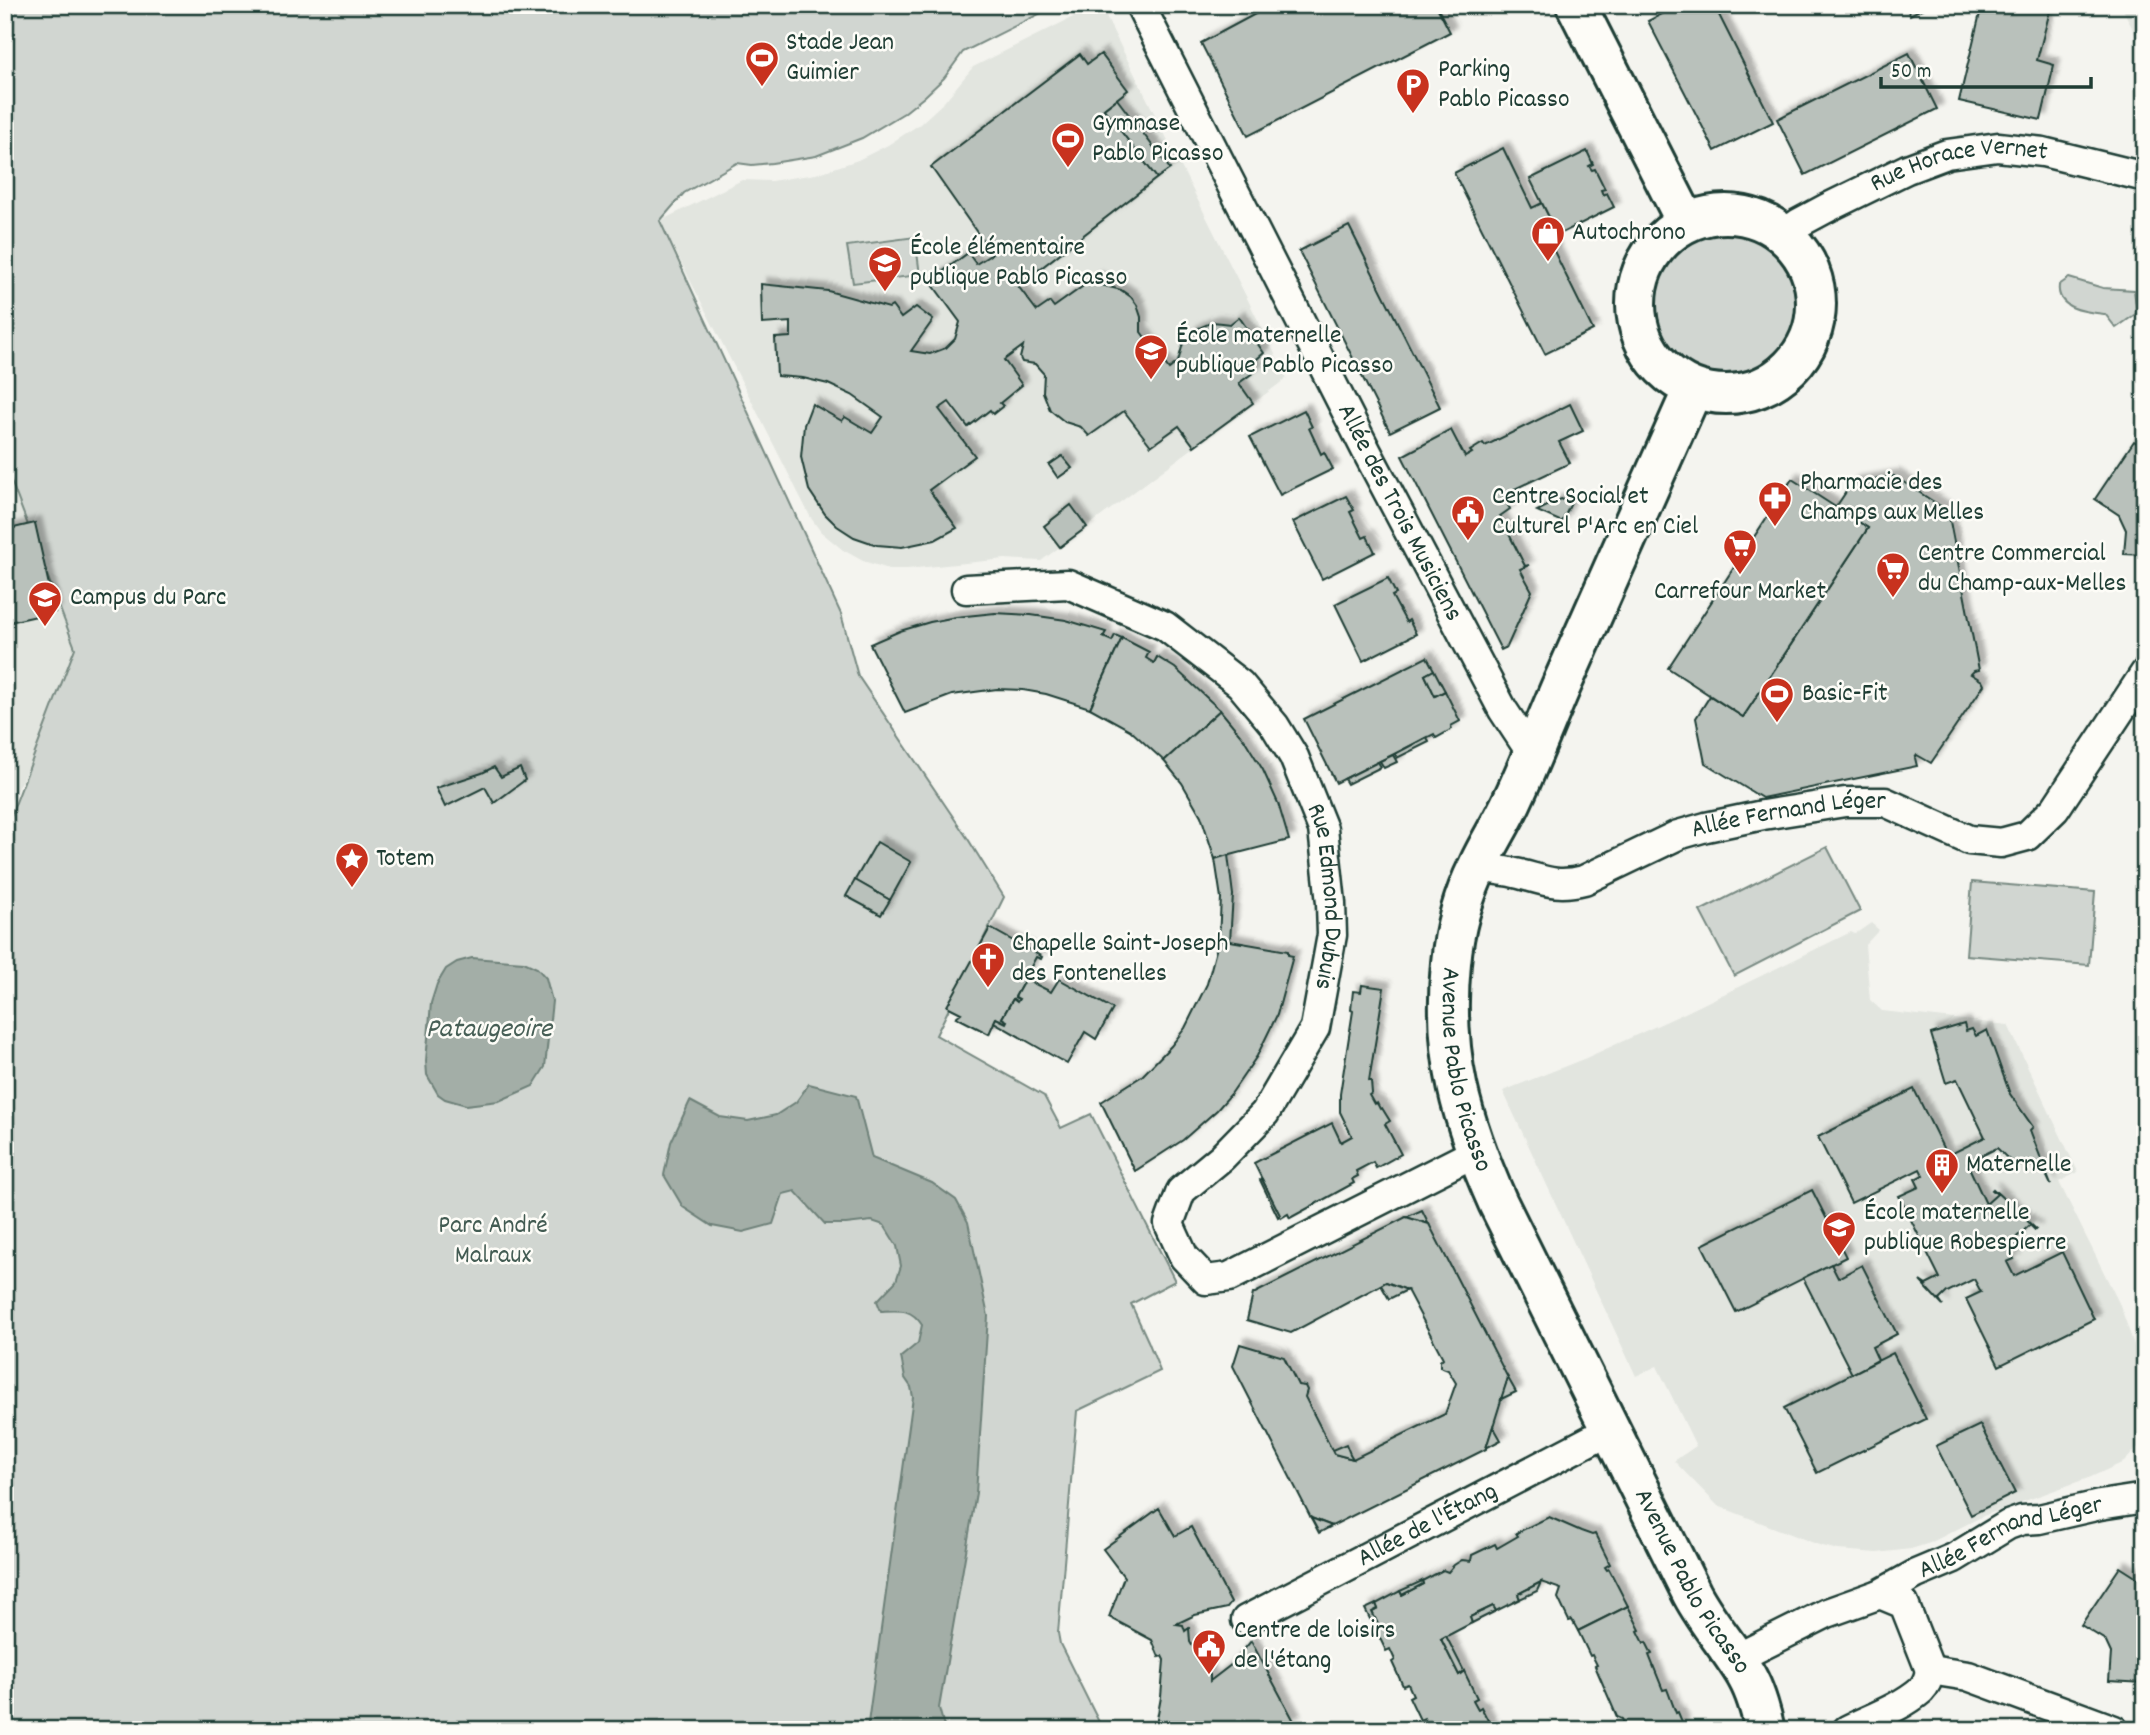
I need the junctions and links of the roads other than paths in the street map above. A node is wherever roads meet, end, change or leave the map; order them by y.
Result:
1 (1141, 5) edge
2 (1576, 5) edge
3 (2145, 177) edge
4 (1686, 222) junction
5 (1784, 234) junction
6 (1693, 389) junction
7 (966, 589) dead end
8 (2145, 673) edge
9 (1532, 754) junction
10 (1477, 867) junction
11 (1476, 1152) junction
12 (1611, 1430) junction
13 (2145, 1498) edge
14 (1880, 1594) junction
15 (1246, 1620) dead end
16 (1735, 1659) junction
17 (1930, 1670) junction
18 (1765, 1730) edge
19 (1847, 1730) edge
20 (2114, 1730) edge

1 - 9 street, Allée des Trois Musiciens
2 - 4 street
3 - 5 street, Rue Horace Vernet
4 - 5 street
4 - 6 street
5 - 6 street
6 - 9 street, Avenue Pablo Picasso
7 - 11 street, Rue Edmond Dubuis
8 - 10 street, Allée Fernand Léger
9 - 10 street, Avenue Pablo Picasso
10 - 11 street, Avenue Pablo Picasso
11 - 12 street, Avenue Pablo Picasso
12 - 15 street, Allée de l'Étang
12 - 16 street, Avenue Pablo Picasso
13 - 14 street, Allée Fernand Léger
14 - 16 street, Allée Fernand Léger
14 - 17 street, Allée Fernand Léger
16 - 18 street, Avenue Pablo Picasso
17 - 19 street
17 - 20 street

